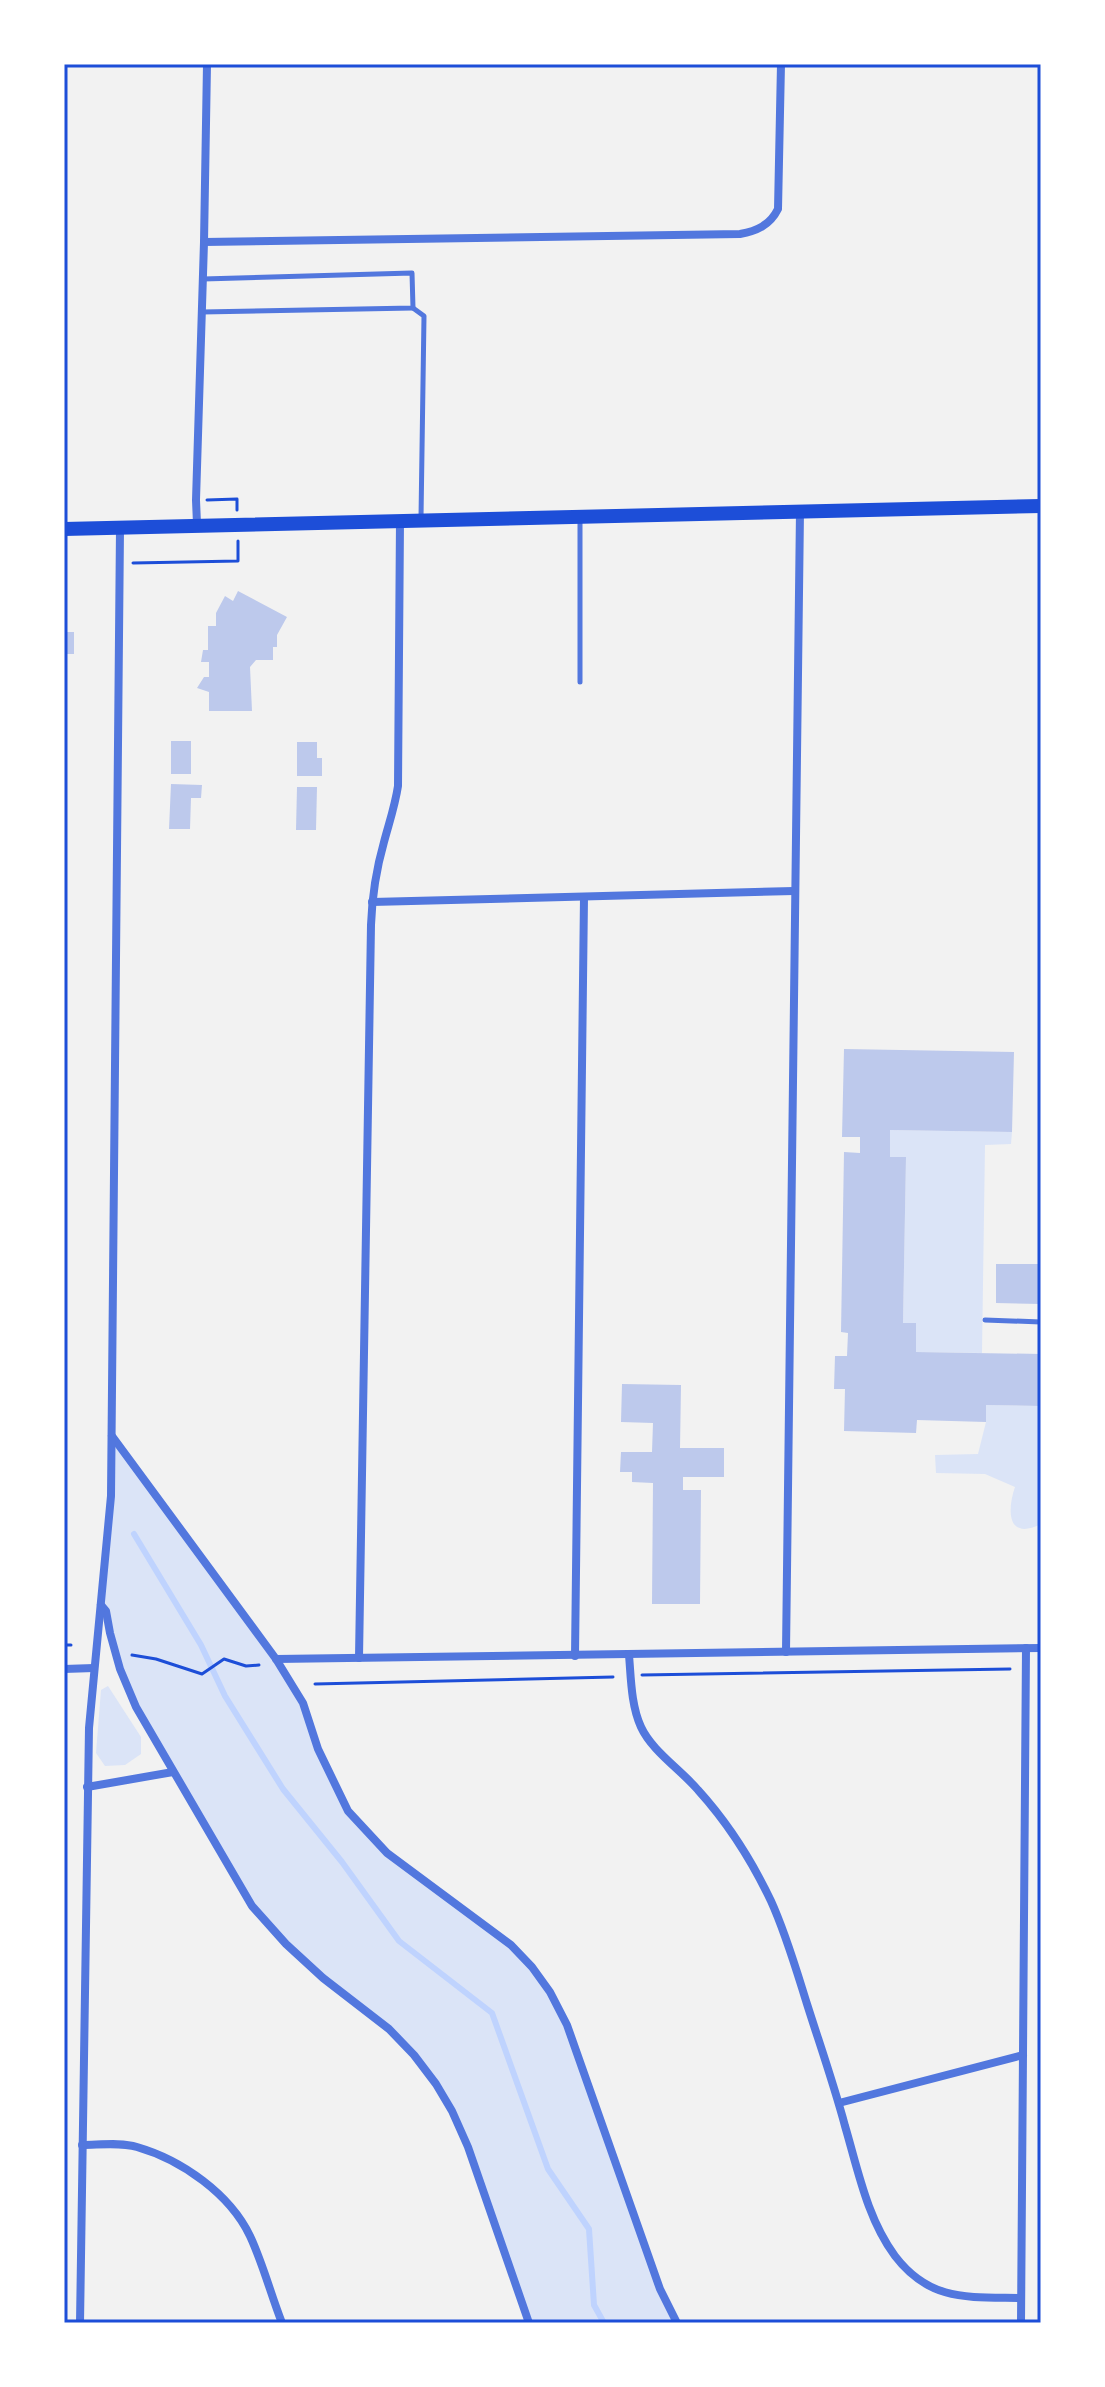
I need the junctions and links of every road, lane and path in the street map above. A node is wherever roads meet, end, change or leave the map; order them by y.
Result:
1 (207, 64) edge
2 (781, 64) edge
3 (204, 242) junction
4 (203, 279) junction
5 (413, 308) junction
6 (202, 312) junction
7 (237, 499) dead end
8 (196, 500) junction
9 (1041, 506) edge
10 (800, 511) junction
11 (580, 515) junction
12 (421, 519) junction
13 (400, 520) junction
14 (197, 524) junction
15 (64, 529) edge
16 (120, 529) junction
17 (238, 561) dead end
18 (120, 563) junction
19 (580, 682) dead end
20 (794, 891) junction
21 (584, 897) junction
22 (372, 902) junction
23 (985, 1320) dead end
24 (1041, 1322) edge
25 (112, 1436) junction
26 (101, 1605) junction
27 (64, 1645) edge
28 (71, 1645) dead end
29 (1026, 1648) junction
30 (1041, 1648) edge
31 (786, 1652) junction
32 (132, 1655) dead end
33 (629, 1655) junction
34 (575, 1656) junction
35 (359, 1658) junction
36 (276, 1659) junction
37 (259, 1665) dead end
38 (94, 1668) junction
39 (64, 1669) edge
40 (1010, 1669) dead end
41 (641, 1675) dead end
42 (613, 1677) dead end
43 (315, 1684) dead end
44 (173, 1772) junction
45 (87, 1787) junction
46 (1023, 2055) junction
47 (839, 2103) junction
48 (82, 2145) junction
49 (1021, 2298) junction
50 (80, 2323) edge
51 (282, 2323) edge
52 (529, 2323) edge
53 (677, 2323) edge
54 (1021, 2323) edge

1 - 3 street
2 - 3 street
3 - 4 street
4 - 5 lane
4 - 6 street
5 - 6 lane
5 - 12 lane
6 - 8 street
7 - 8 path
8 - 14 street
9 - 10 main road
10 - 11 main road
10 - 20 street
11 - 12 main road
11 - 19 lane
12 - 13 main road
13 - 14 main road
13 - 22 street
14 - 16 main road
15 - 16 main road
16 - 18 street
17 - 18 path
18 - 25 street
20 - 21 street
20 - 31 street
21 - 22 street
21 - 34 street
22 - 35 street
23 - 24 lane
25 - 26 street
25 - 36 street
26 - 38 street
26 - 44 street
27 - 28 path
29 - 30 street
29 - 31 street
29 - 46 street
31 - 33 street
32 - 37 path
33 - 34 street
33 - 47 street
34 - 35 street
35 - 36 street
36 - 53 street
38 - 39 street
38 - 45 street
40 - 41 path
42 - 43 path
44 - 45 street
44 - 52 street
45 - 48 street
46 - 47 street
46 - 49 street
47 - 49 street
48 - 50 street
48 - 51 street
49 - 54 street

